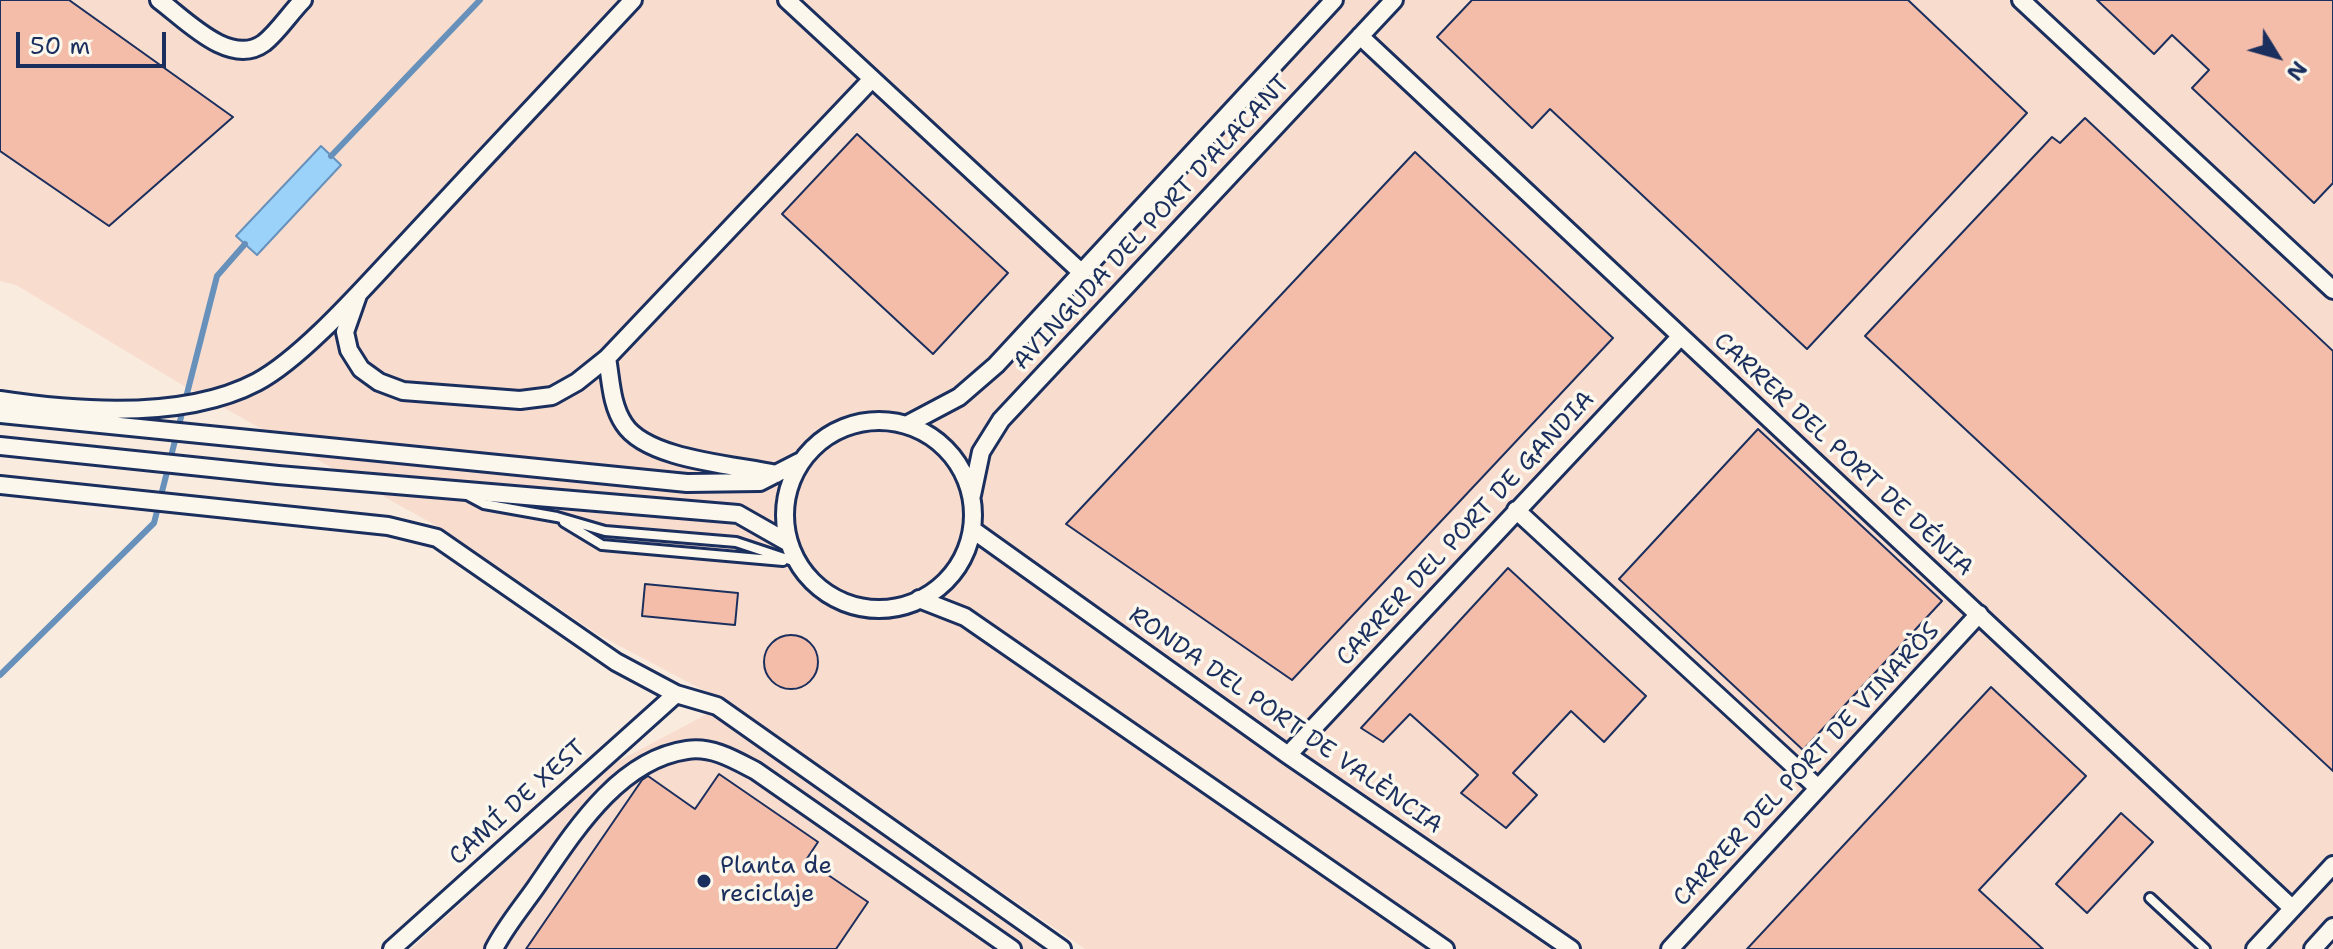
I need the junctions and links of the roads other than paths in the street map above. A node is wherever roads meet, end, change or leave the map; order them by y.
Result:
1 (159, 0) edge
2 (303, 0) edge
3 (633, 0) edge
4 (787, 0) edge
5 (1334, 0) edge
6 (1394, 0) edge
7 (2021, 0) edge
8 (1360, 36) junction
9 (871, 80) junction
10 (1081, 272) junction
11 (2333, 290) edge
12 (358, 293) junction
13 (1680, 337) junction
14 (607, 358) junction
15 (0, 400) edge
16 (0, 414) edge
17 (908, 424) junction
18 (0, 446) edge
19 (799, 462) junction
20 (776, 474) junction
21 (0, 485) edge
22 (454, 489) junction
23 (972, 495) junction
24 (1516, 510) junction
25 (557, 517) junction
26 (973, 530) junction
27 (789, 543) junction
28 (796, 562) junction
29 (919, 599) junction
30 (1979, 614) junction
31 (676, 694) junction
32 (1288, 755) junction
33 (1818, 788) junction
34 (2333, 865) edge
35 (2150, 898) dead end
36 (2292, 908) junction
37 (2333, 927) edge
38 (392, 949) edge
39 (494, 949) edge
40 (1012, 949) edge
41 (1062, 949) edge
42 (1445, 949) edge
43 (1571, 949) edge
44 (1670, 949) edge
45 (2205, 949) edge
46 (2255, 949) edge
47 (2313, 949) edge

1 - 2 street
3 - 12 street
4 - 9 street
5 - 10 street, AVINGUDA DEL PORT D'ALACANT
6 - 8 street, AVINGUDA DEL PORT D'ALACANT
7 - 11 street
8 - 13 street, CARRER DEL PORT DE DÉNIA
8 - 23 street, AVINGUDA DEL PORT D'ALACANT
9 - 10 street
9 - 14 street
10 - 17 street, AVINGUDA DEL PORT D'ALACANT
12 - 14 street
12 - 15 street
13 - 24 street, CARRER DEL PORT DE GANDIA
13 - 30 street, CARRER DEL PORT DE DÉNIA
14 - 20 street
16 - 20 street
17 - 19 street
17 - 23 street
18 - 22 street
19 - 20 street
19 - 27 street
21 - 31 street
22 - 25 lane
22 - 27 street
23 - 26 street
24 - 32 street, CARRER DEL PORT DE GANDIA
24 - 33 street
25 - 28 lane
25 - 28 lane
26 - 29 street
26 - 32 street, RONDA DEL PORT DE VALÈNCIA
27 - 28 street
28 - 29 street
29 - 42 street
30 - 33 street, CARRER DEL PORT DE VINARÒS
30 - 36 street, CARRER DEL PORT DE DÉNIA
31 - 38 street, CAMÍ DE XEST
31 - 41 street
32 - 43 street, RONDA DEL PORT DE VALÈNCIA
33 - 44 street, CARRER DEL PORT DE VINARÒS
34 - 36 street
35 - 45 lane
36 - 46 street
37 - 47 street
39 - 40 street

